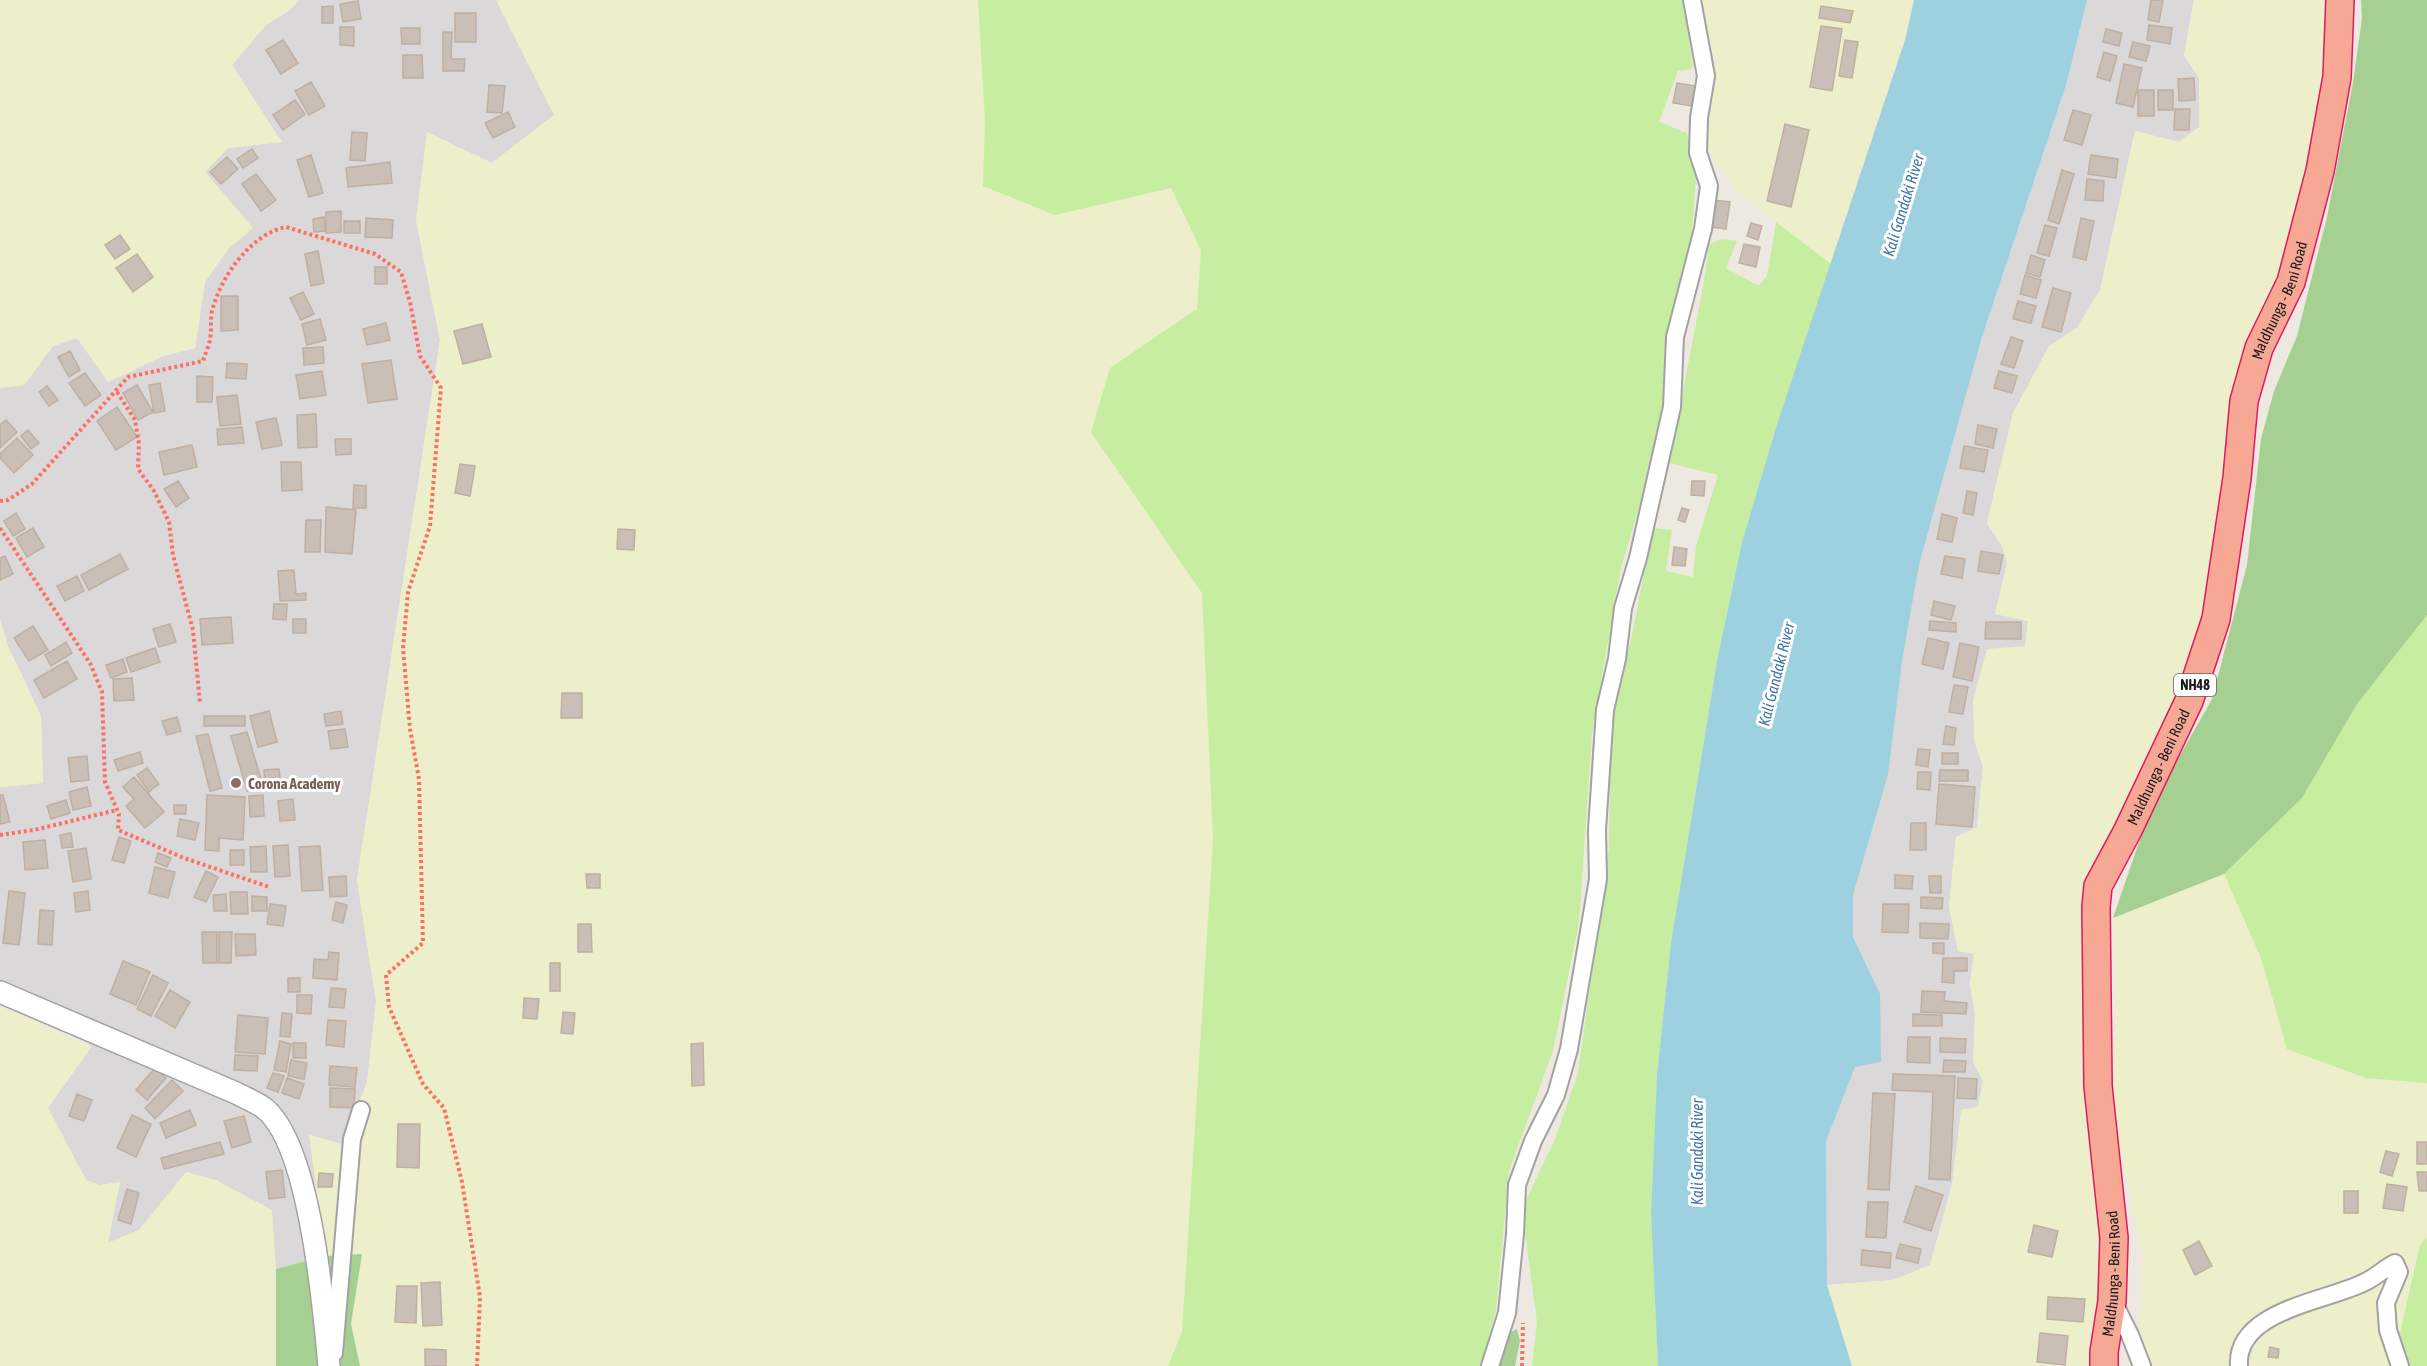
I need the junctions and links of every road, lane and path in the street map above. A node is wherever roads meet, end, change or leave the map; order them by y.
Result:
1 (1692, 0) edge
2 (2340, 0) edge
3 (117, 392) junction
4 (0, 501) edge
5 (0, 528) edge
6 (200, 703) dead end
7 (117, 810) junction
8 (0, 835) edge
9 (269, 887) dead end
10 (0, 992) edge
11 (361, 1110) dead end
12 (2112, 1301) junction
13 (1507, 1313) junction
14 (331, 1366) edge
15 (477, 1366) edge
16 (1490, 1366) edge
17 (1522, 1366) edge
18 (2104, 1366) edge
19 (2142, 1366) edge
20 (2239, 1366) edge
21 (2400, 1366) edge

1 - 13 street
2 - 12 highway, Maldhunga - Beni Road / NH48
3 - 4 path
3 - 6 path
3 - 15 path
5 - 7 path
7 - 8 path
7 - 9 path
10 - 14 street
11 - 14 street
12 - 18 highway, Maldhunga - Beni Road / NH48
12 - 19 street
13 - 16 street
13 - 17 path
20 - 21 street

